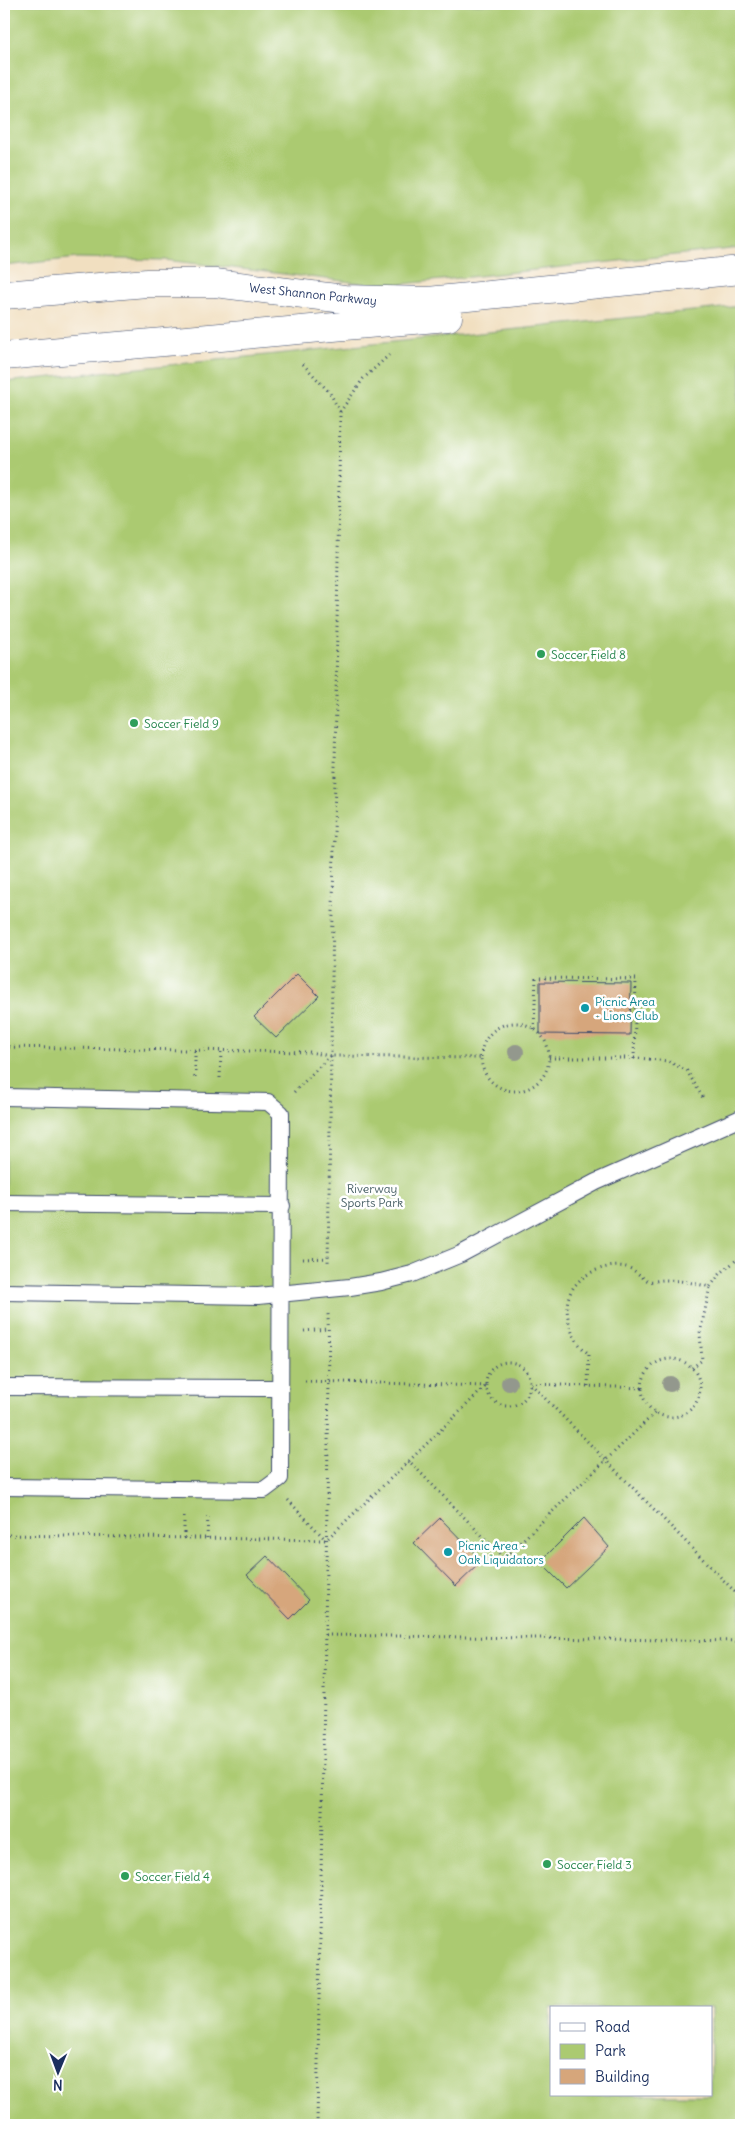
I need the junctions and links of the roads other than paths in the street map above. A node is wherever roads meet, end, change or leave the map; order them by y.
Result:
1 (741, 270) edge
2 (741, 289) edge
3 (4, 295) edge
4 (4, 356) edge
5 (4, 1097) edge
6 (741, 1118) edge
7 (4, 1203) edge
8 (282, 1206) junction
9 (4, 1292) edge
10 (281, 1294) junction
11 (4, 1387) edge
12 (279, 1388) junction
13 (4, 1487) edge

1 - 3 street, West Shannon Parkway
2 - 4 street, West Shannon Parkway
5 - 8 lane
6 - 10 lane
7 - 8 lane
8 - 10 lane
9 - 10 lane
10 - 12 lane
11 - 12 lane
12 - 13 lane

